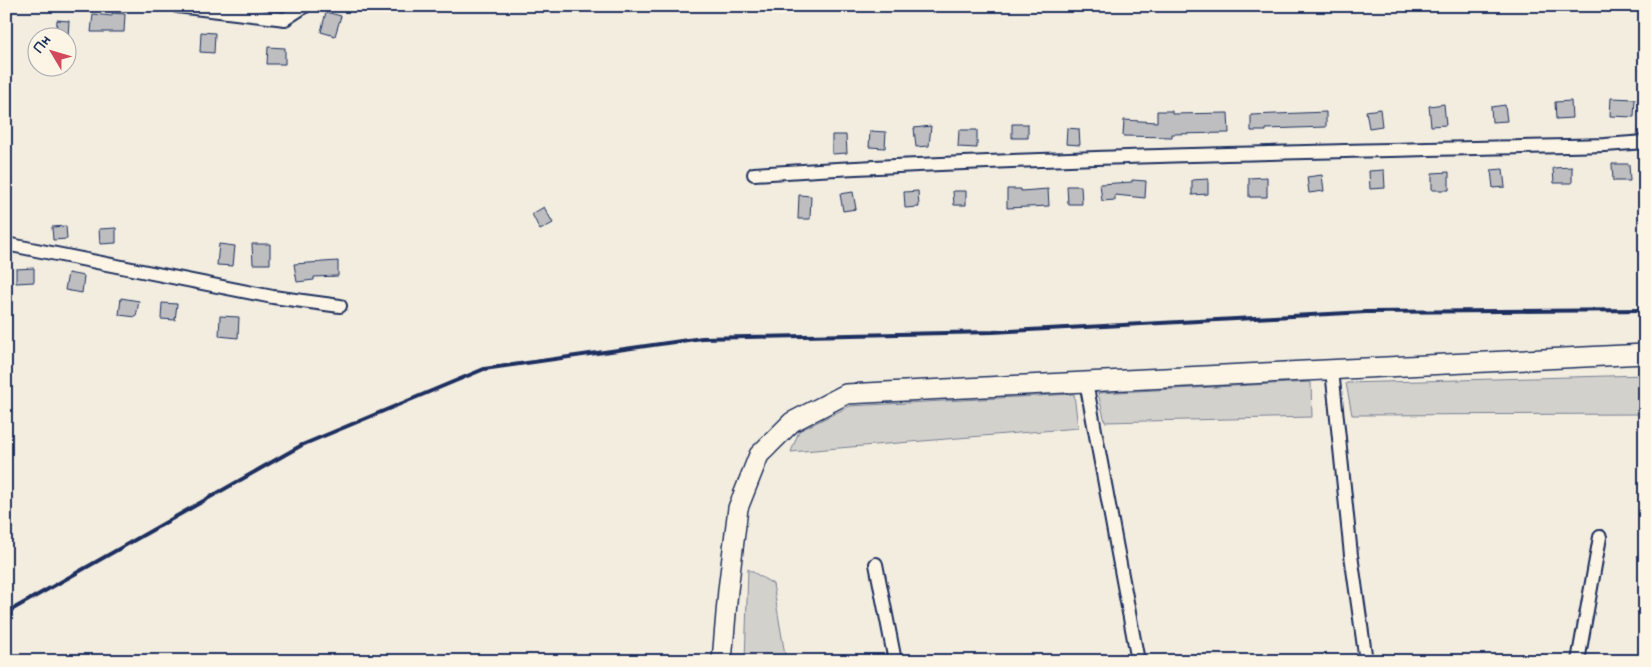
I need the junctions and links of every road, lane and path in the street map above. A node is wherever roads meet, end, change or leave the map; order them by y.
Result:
1 (177, 6) edge
2 (305, 6) edge
3 (1645, 142) edge
4 (754, 174) dead end
5 (6, 244) edge
6 (340, 306) dead end
7 (1645, 354) edge
8 (1332, 370) junction
9 (1086, 382) junction
10 (1600, 537) dead end
11 (876, 564) dead end
12 (722, 661) edge
13 (895, 661) edge
14 (1138, 661) edge
15 (1366, 661) edge
16 (1578, 661) edge

1 - 2 street
3 - 4 street
5 - 6 street
7 - 8 street
8 - 9 street
8 - 15 street
9 - 12 street
9 - 14 street
10 - 16 street
11 - 13 street

